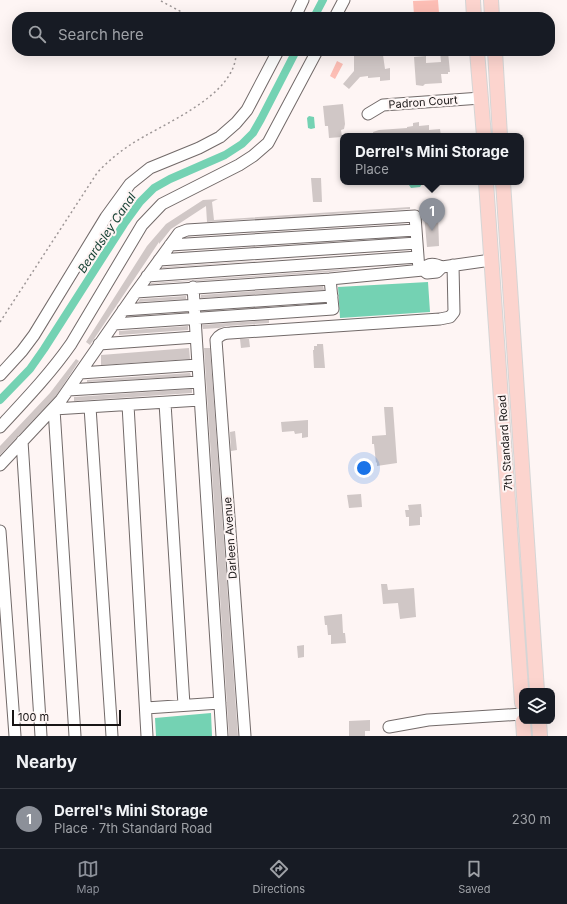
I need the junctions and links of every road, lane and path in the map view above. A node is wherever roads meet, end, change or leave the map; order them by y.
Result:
1 (303, 0) edge
2 (344, 0) edge
3 (473, 0) edge
4 (491, 0) edge
5 (161, 1) edge
6 (182, 12) edge
7 (297, 12) edge
8 (338, 12) edge
9 (474, 12) edge
10 (492, 12) edge
11 (236, 56) edge
12 (275, 56) edge
13 (314, 56) edge
14 (477, 56) edge
15 (495, 56) edge
16 (481, 98) junction
17 (368, 114) dead end
18 (484, 133) edge
19 (500, 133) edge
20 (486, 185) edge
21 (503, 185) edge
22 (417, 243) junction
23 (418, 257) junction
24 (159, 260) junction
25 (492, 260) junction
26 (447, 266) junction
27 (421, 270) junction
28 (147, 276) junction
29 (330, 279) junction
30 (193, 287) junction
31 (136, 292) junction
32 (332, 296) junction
33 (194, 305) junction
34 (123, 310) junction
35 (195, 319) junction
36 (0, 322) edge
37 (114, 324) junction
38 (196, 337) junction
39 (99, 344) junction
40 (198, 365) junction
41 (80, 373) junction
42 (0, 375) edge
43 (199, 382) junction
44 (68, 390) junction
45 (200, 400) junction
46 (164, 403) junction
47 (128, 405) junction
48 (90, 407) junction
49 (54, 409) junction
50 (0, 427) edge
51 (22, 441) junction
52 (0, 465) edge
53 (0, 531) edge
54 (521, 688) edge
55 (538, 688) edge
56 (220, 703) junction
57 (184, 705) junction
58 (146, 708) junction
59 (519, 714) edge
60 (523, 724) edge
61 (540, 724) edge
62 (389, 727) dead end
63 (14, 736) edge
64 (41, 736) edge
65 (76, 736) edge
66 (112, 736) edge
67 (147, 736) edge
68 (222, 736) edge
69 (245, 736) edge
70 (524, 736) edge
71 (540, 736) edge

1 - 7 street
2 - 8 street
3 - 9 main road
4 - 10 main road
5 - 6 path
11 - 36 path
12 - 42 street
13 - 50 street
14 - 16 main road
15 - 19 main road
16 - 17 street, Padron Court
16 - 18 main road
20 - 25 main road, 7th Standard Road
21 - 55 main road, 7th Standard Road
22 - 23 street
22 - 24 street
22 - 24 street
23 - 27 street
23 - 28 street
24 - 28 street
25 - 26 street
25 - 54 main road, 7th Standard Road
26 - 27 street
26 - 69 street, Darleen Avenue
27 - 29 street
28 - 31 street
29 - 30 street
29 - 32 street
30 - 31 street
30 - 33 street
31 - 34 street
32 - 33 street
32 - 35 street
33 - 34 street
33 - 35 street
34 - 37 street
35 - 37 street
35 - 38 street
37 - 39 street
38 - 39 street
38 - 40 street
39 - 41 street
40 - 41 street
40 - 43 street
41 - 44 street
43 - 44 street
43 - 45 street
44 - 49 street
45 - 46 street
45 - 56 street
46 - 47 street
46 - 57 street
47 - 48 street
47 - 58 street
48 - 49 street
48 - 66 street
49 - 51 street
49 - 65 street
51 - 52 street
51 - 64 street
53 - 63 street
56 - 57 street
56 - 68 street
57 - 58 street
58 - 67 street
59 - 62 street
60 - 70 main road
61 - 71 main road

